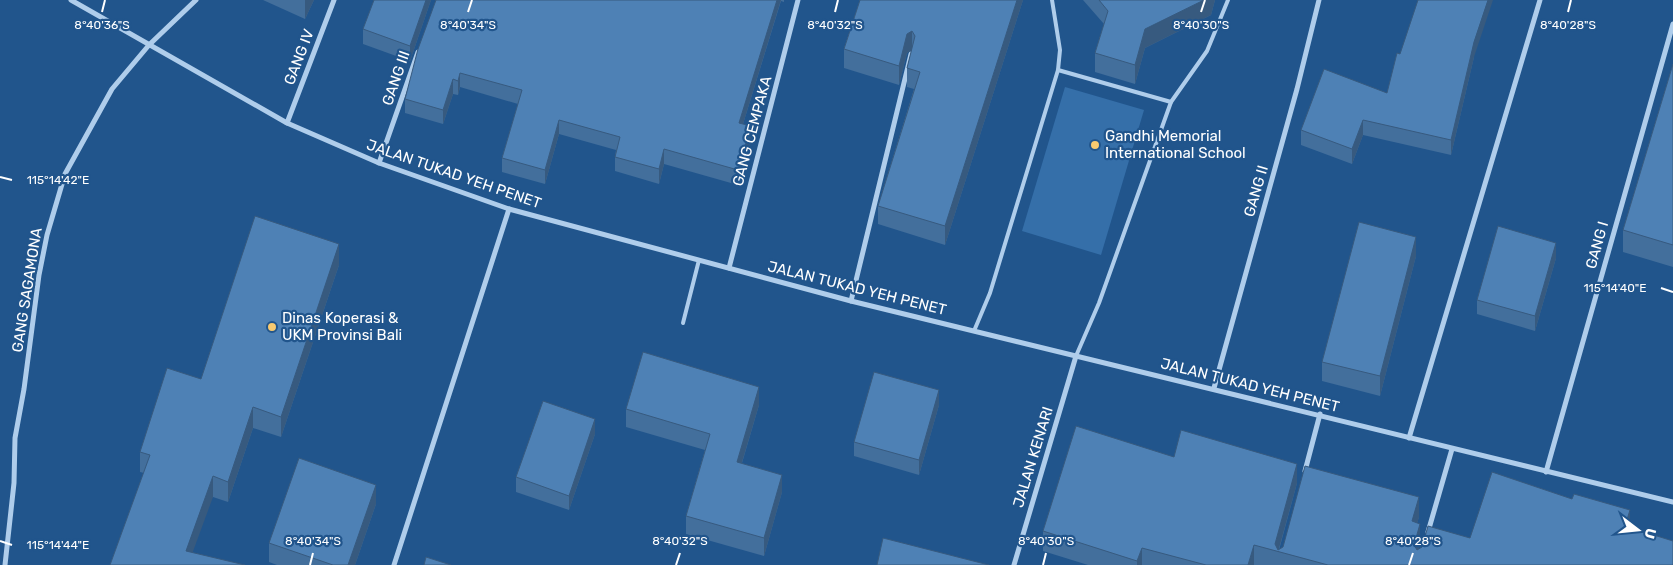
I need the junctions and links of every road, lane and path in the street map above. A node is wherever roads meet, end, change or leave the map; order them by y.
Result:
1 (71, 0) edge
2 (196, 0) edge
3 (334, 0) edge
4 (798, 0) edge
5 (1052, 0) edge
6 (1228, 0) edge
7 (1319, 0) edge
8 (1540, 0) edge
9 (1673, 24) edge
10 (149, 45) junction
11 (420, 45) edge
12 (911, 54) edge
13 (1058, 70) junction
14 (1171, 102) junction
15 (287, 123) junction
16 (379, 163) junction
17 (508, 210) junction
18 (699, 260) junction
19 (729, 268) junction
20 (851, 300) junction
21 (683, 323) dead end
22 (974, 331) junction
23 (1076, 356) junction
24 (1214, 388) junction
25 (1320, 414) junction
26 (1409, 438) junction
27 (1452, 449) junction
28 (1546, 472) junction
29 (1302, 480) edge
30 (1673, 502) edge
31 (1426, 538) edge
32 (5, 565) edge
33 (394, 565) edge
34 (1014, 565) edge

1 - 10 street, JALAN TUKAD YEH PENET
2 - 10 street, GANG SAGAMONA
3 - 15 street, GANG IV
4 - 19 street, GANG CEMPAKA
5 - 13 lane
6 - 14 lane
7 - 24 street, GANG II
8 - 26 street
9 - 28 street, GANG I
10 - 15 street, JALAN TUKAD YEH PENET
10 - 32 street, GANG SAGAMONA
11 - 16 street, GANG III
12 - 20 street
13 - 14 lane
13 - 22 lane
14 - 23 lane
15 - 16 street, JALAN TUKAD YEH PENET
16 - 17 street, JALAN TUKAD YEH PENET
17 - 18 street, JALAN TUKAD YEH PENET
17 - 33 street
18 - 19 street, JALAN TUKAD YEH PENET
18 - 21 lane
19 - 20 street, JALAN TUKAD YEH PENET
20 - 22 street, JALAN TUKAD YEH PENET
22 - 23 street, JALAN TUKAD YEH PENET
23 - 24 street, JALAN TUKAD YEH PENET
23 - 34 street, JALAN KENARI
24 - 25 street, JALAN TUKAD YEH PENET
25 - 26 street, JALAN TUKAD YEH PENET
25 - 29 street
26 - 27 street, JALAN TUKAD YEH PENET
27 - 28 street, JALAN TUKAD YEH PENET
27 - 31 street
28 - 30 street, JALAN TUKAD YEH PENET

